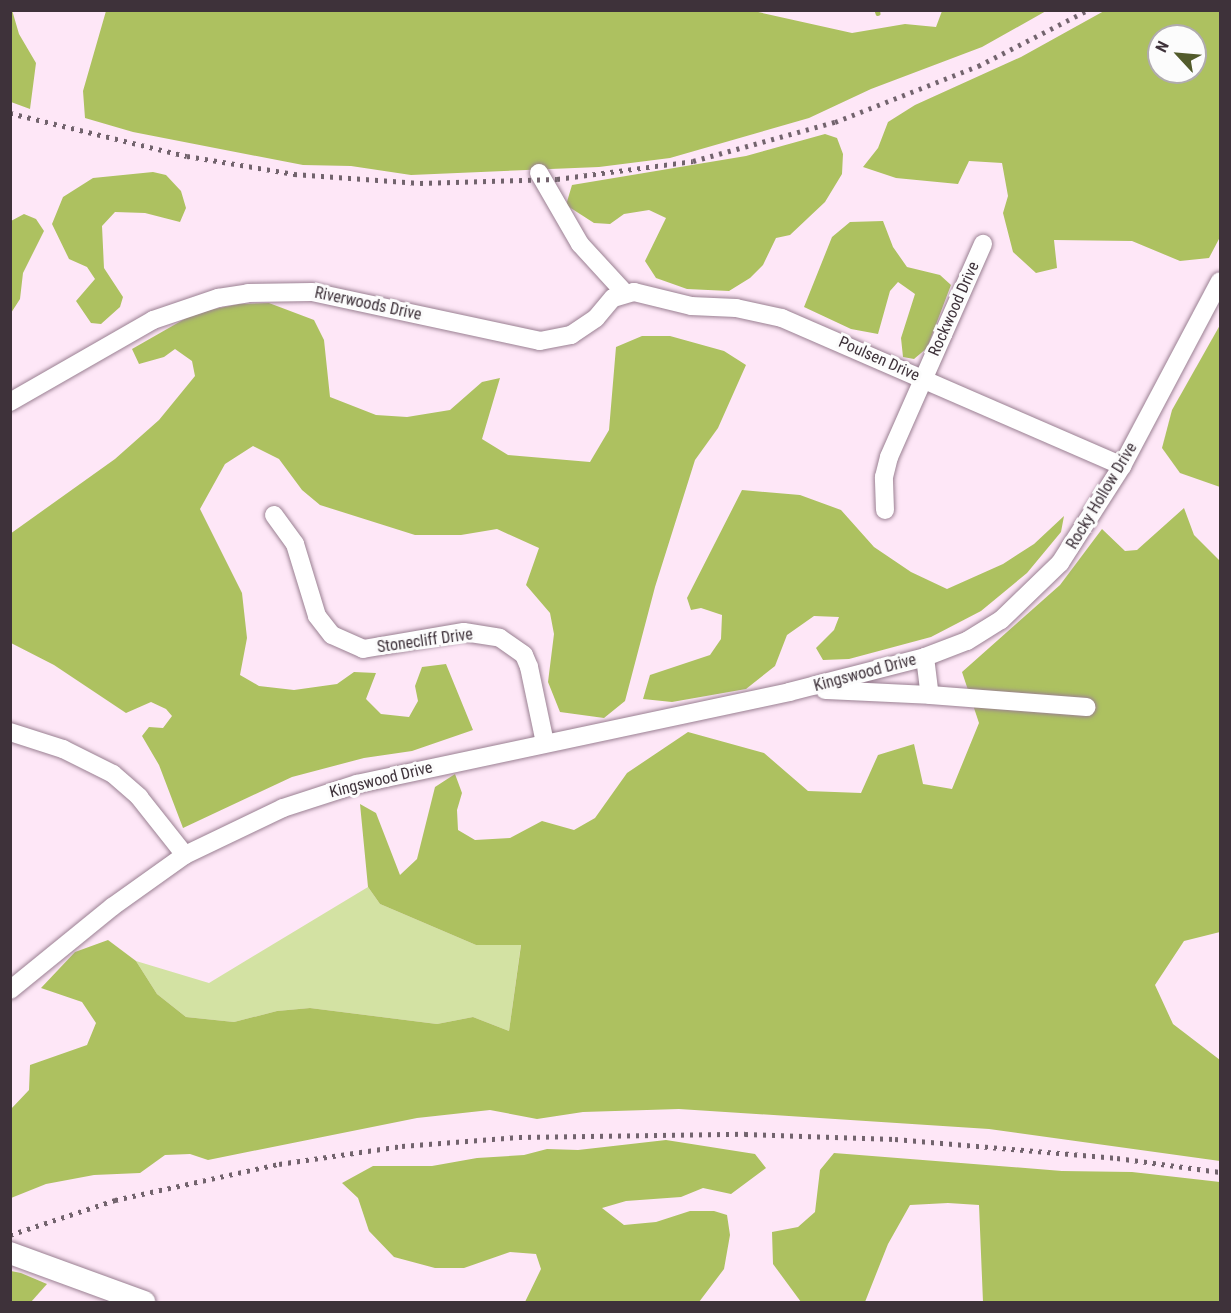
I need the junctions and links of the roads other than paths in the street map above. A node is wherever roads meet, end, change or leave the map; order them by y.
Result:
1 (538, 173) dead end
2 (983, 244) dead end
3 (1221, 281) edge
4 (624, 292) junction
5 (923, 378) junction
6 (13, 395) edge
7 (1122, 466) junction
8 (885, 510) dead end
9 (274, 515) dead end
10 (925, 657) junction
11 (803, 689) junction
12 (930, 695) junction
13 (1087, 707) dead end
14 (10, 732) edge
15 (545, 742) junction
16 (185, 855) junction
17 (10, 990) edge
18 (10, 1253) edge
19 (144, 1302) edge

1 - 4 street
2 - 5 street, Rockwood Drive
3 - 7 street, Rocky Hollow Drive
4 - 5 street, Poulsen Drive
4 - 6 street, Riverwoods Drive
5 - 7 street, Poulsen Drive
5 - 8 street, Rockwood Drive
7 - 10 street, Rocky Hollow Drive
9 - 15 street, Stonecliff Drive
10 - 11 street, Kingswood Drive
10 - 12 street, Kingswood Drive
11 - 12 street, Kingswood Drive
11 - 15 street, Kingswood Drive
12 - 13 street, Kingswood Drive
14 - 16 street
15 - 16 street, Kingswood Drive
16 - 17 street, Kingswood Drive
18 - 19 main road

